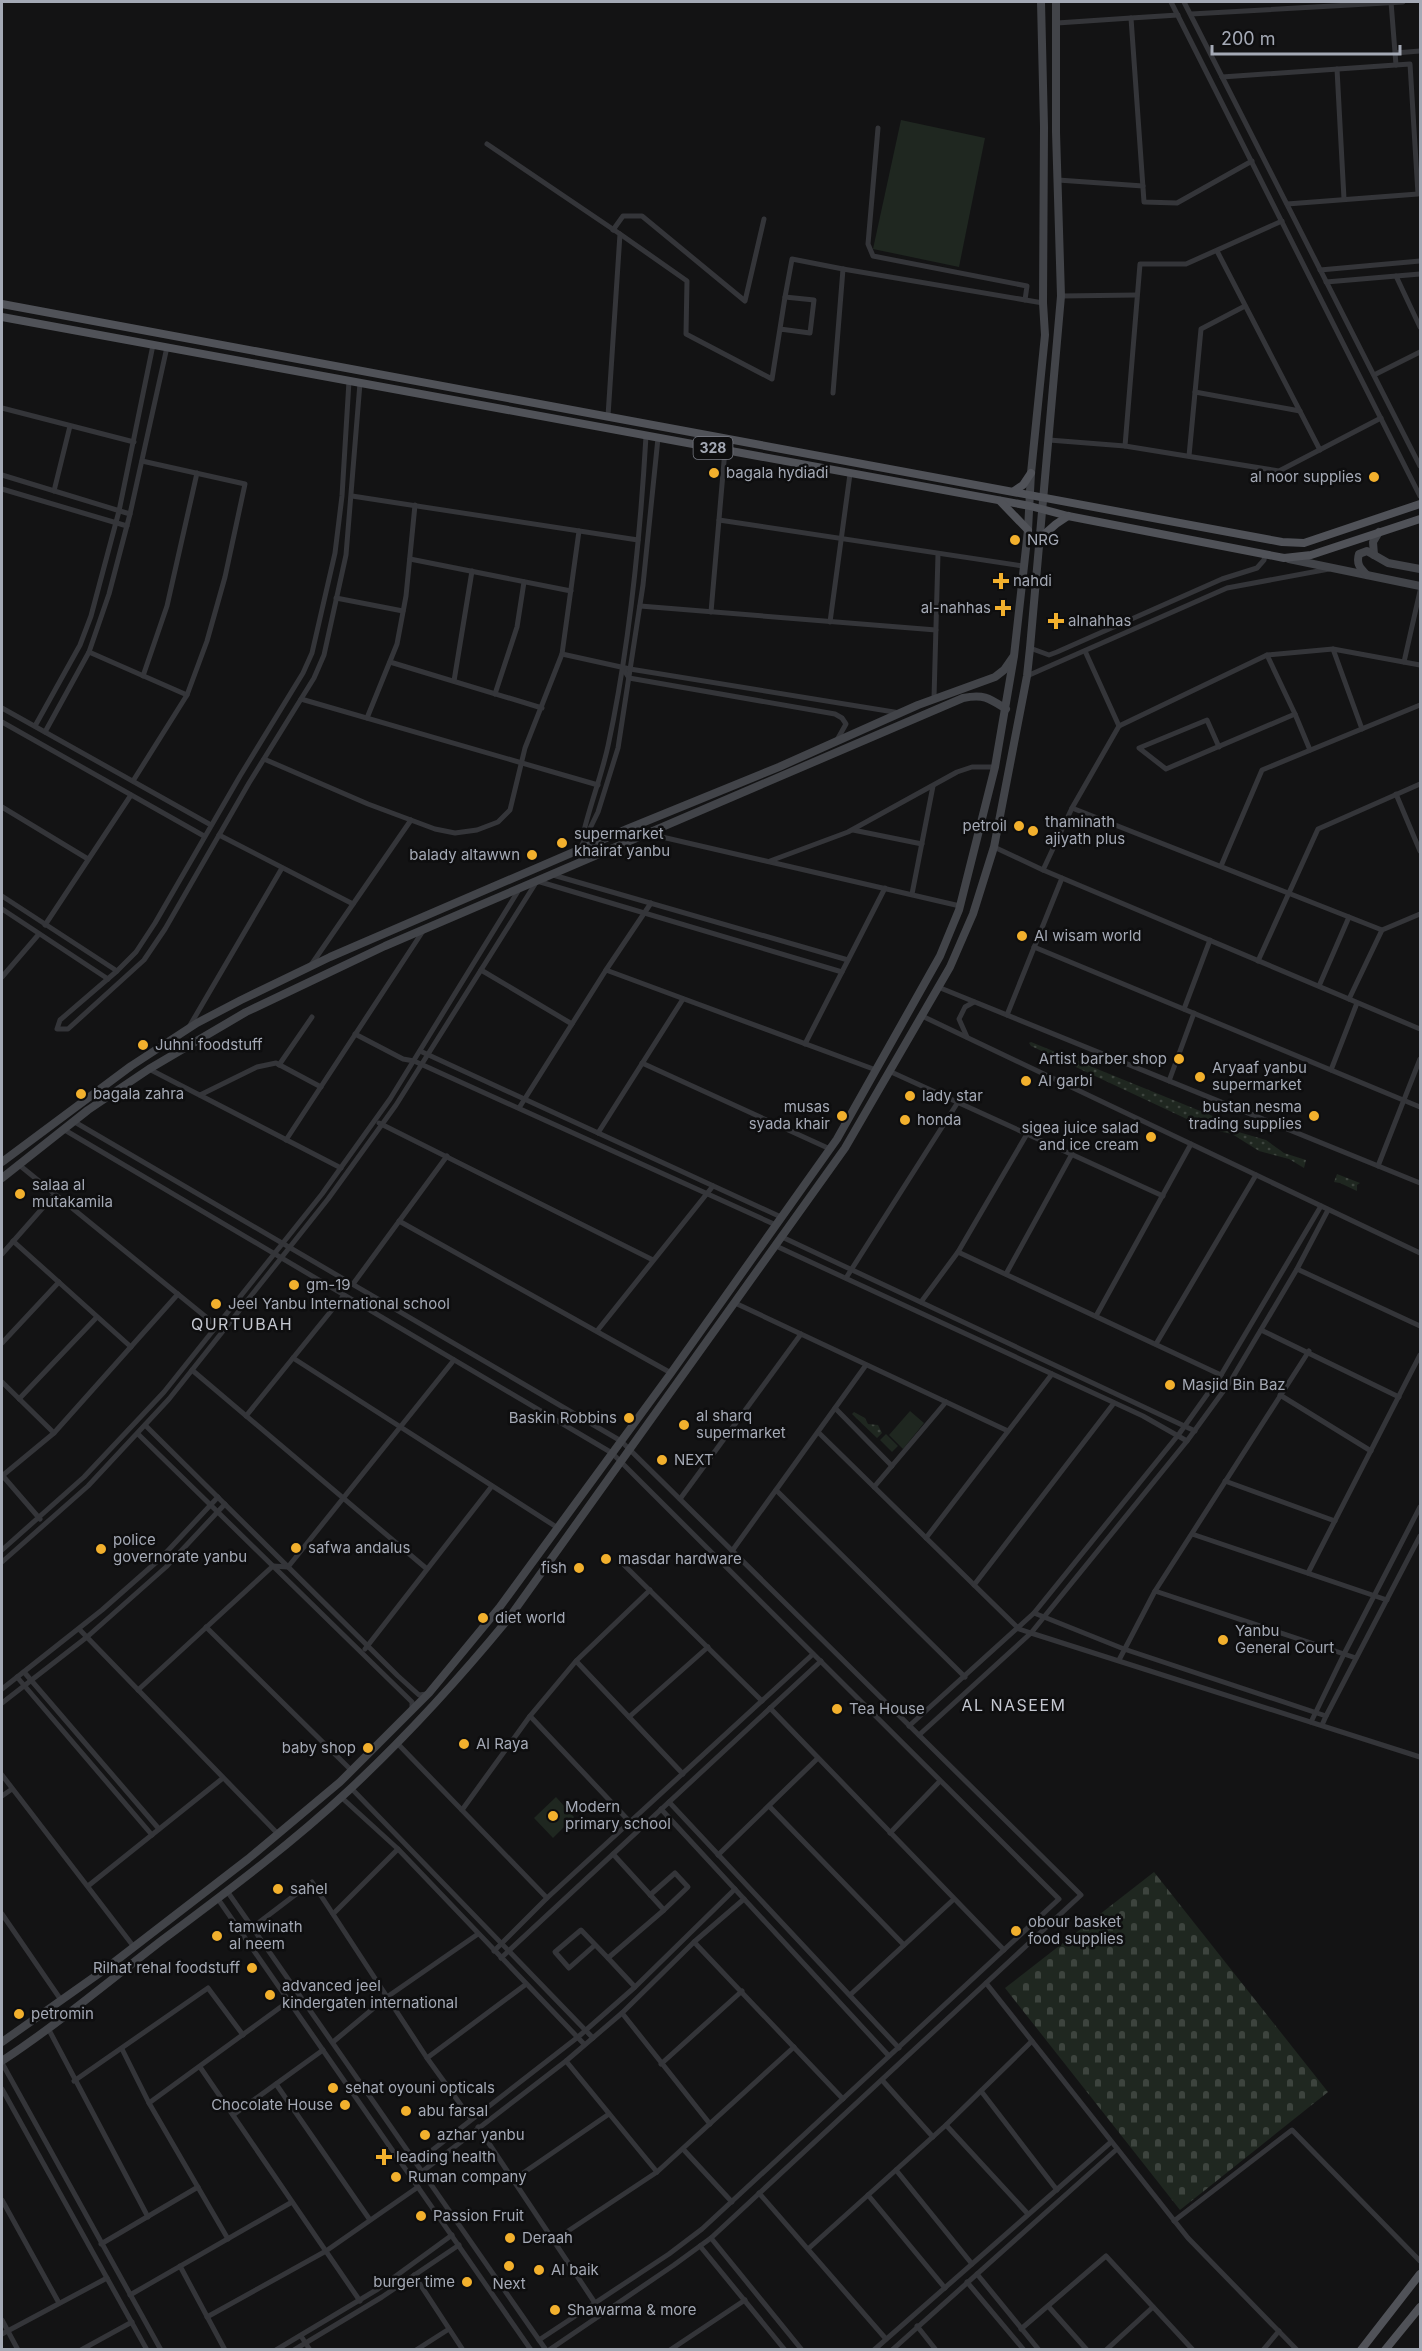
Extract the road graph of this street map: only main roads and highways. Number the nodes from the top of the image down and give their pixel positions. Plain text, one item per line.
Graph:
1 (1041, 2) edge
2 (1056, 2) edge
3 (2, 304) edge
4 (2, 316) edge
5 (1031, 473) junction
6 (1014, 491) junction
7 (1030, 494) junction
8 (1045, 496) junction
9 (999, 501) junction
10 (1420, 504) edge
11 (1030, 506) junction
12 (1043, 510) junction
13 (1068, 516) junction
14 (1420, 519) edge
15 (1028, 530) junction
16 (1379, 532) junction
17 (1039, 539) junction
18 (1374, 555) junction
19 (1284, 558) junction
20 (1420, 569) edge
21 (1367, 575) junction
22 (1420, 586) edge
23 (1014, 656) junction
24 (1006, 709) junction
25 (2, 1162) edge
26 (2, 1178) edge
27 (2, 2042) edge
28 (2, 2062) edge
29 (1420, 2274) edge
30 (1420, 2307) edge
31 (1361, 2349) edge
32 (1384, 2349) edge

1 - 5 main road
2 - 8 main road
3 - 6 main road
4 - 9 main road, 328
5 - 6 main road
5 - 7 main road
6 - 7 main road
7 - 8 main road
7 - 11 main road
8 - 10 main road
8 - 12 main road
9 - 11 main road, 328
9 - 15 main road
11 - 12 main road, 328
11 - 15 main road
12 - 13 main road, 328
12 - 17 main road
13 - 17 main road
13 - 19 main road, 328
14 - 16 main road, 328
15 - 23 main road
16 - 18 main road
16 - 19 main road, 328
17 - 28 main road
18 - 20 main road
18 - 21 main road
19 - 21 main road
21 - 22 main road
23 - 24 main road
23 - 25 main road
24 - 26 main road
24 - 27 main road
29 - 31 main road
30 - 32 main road

